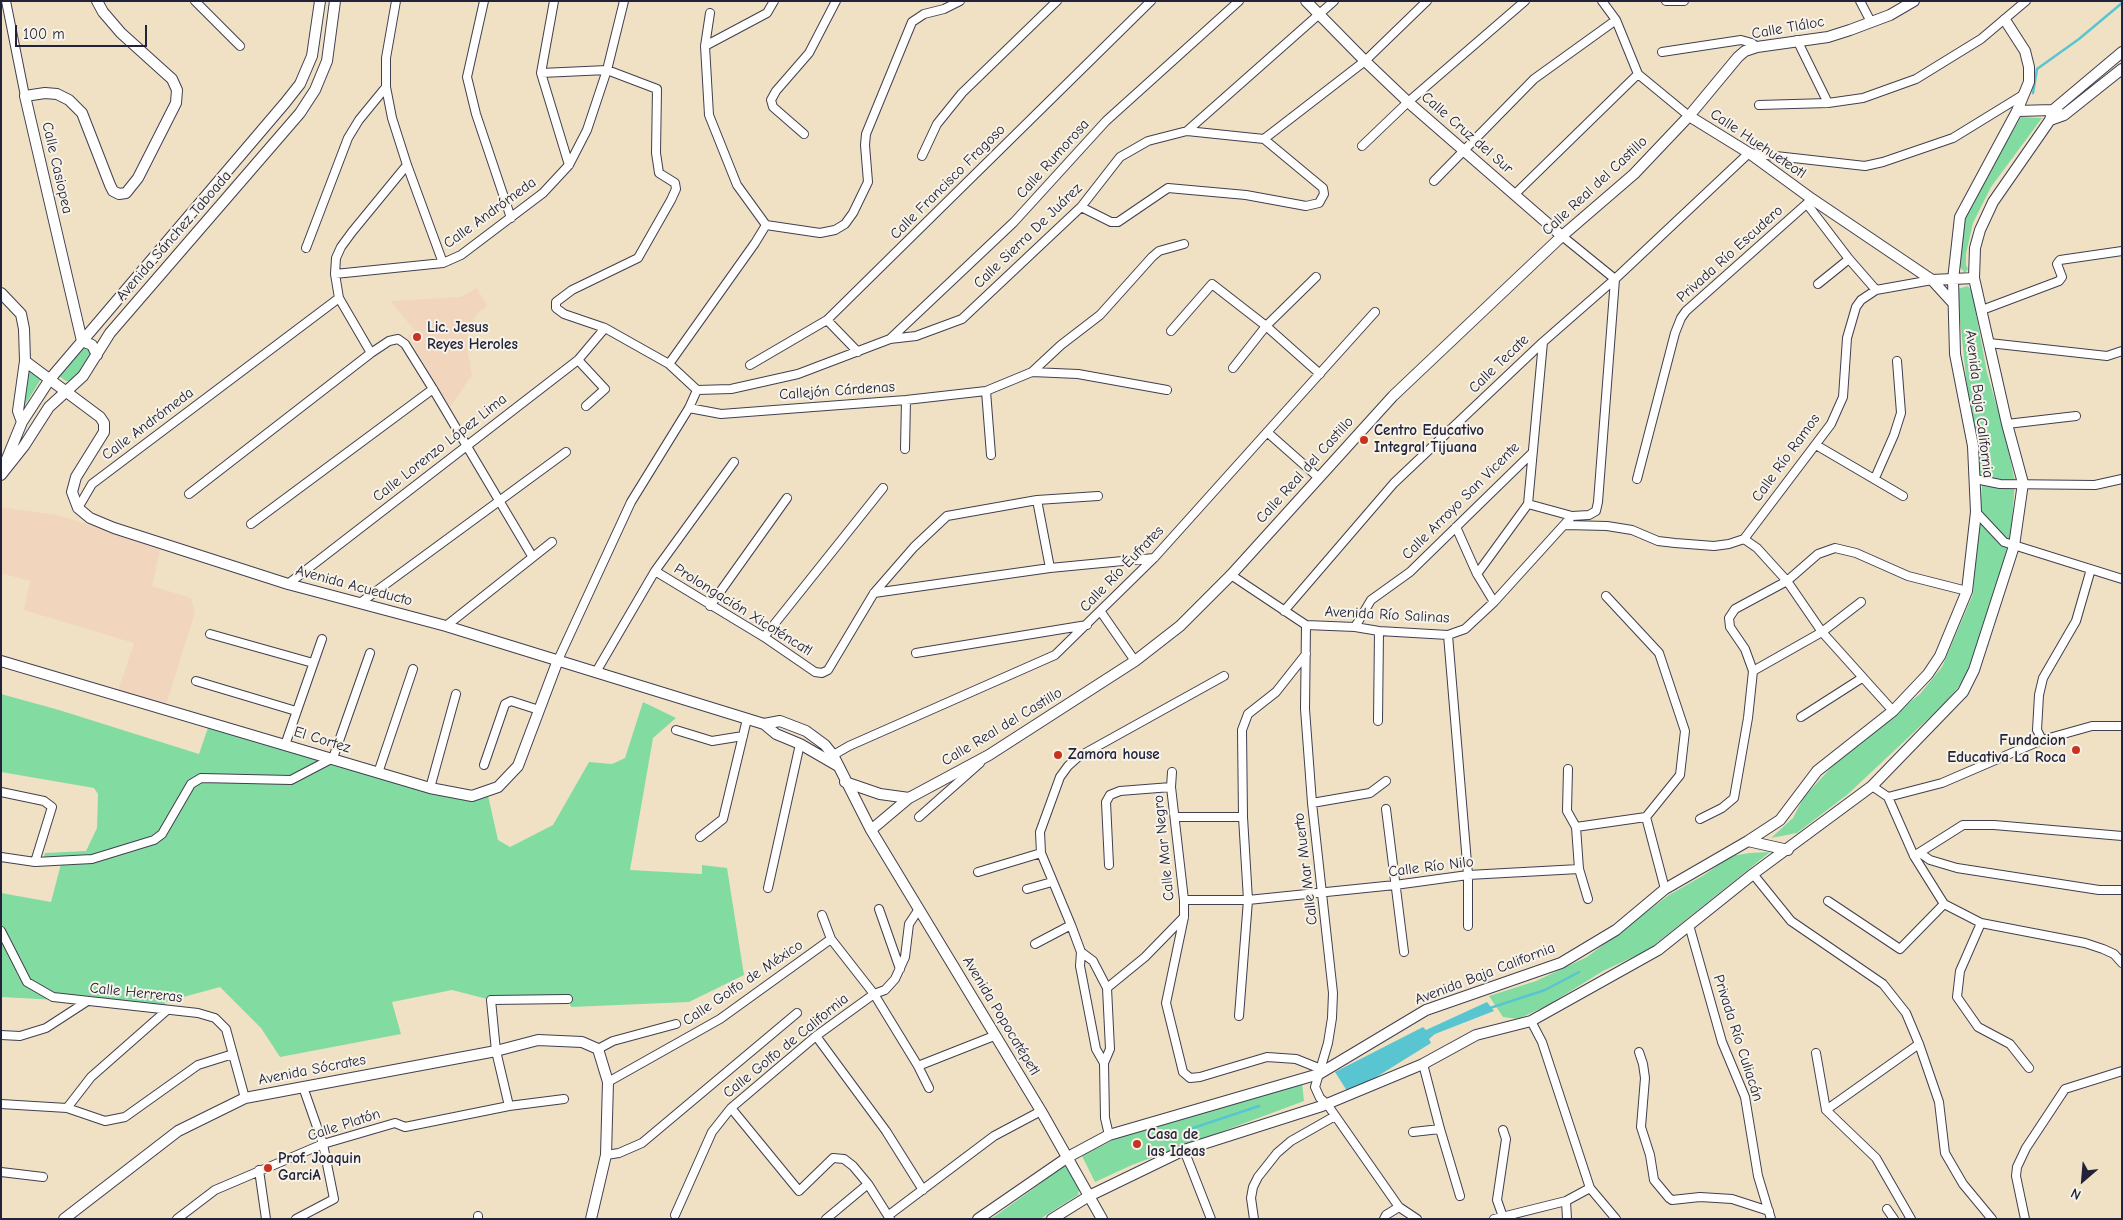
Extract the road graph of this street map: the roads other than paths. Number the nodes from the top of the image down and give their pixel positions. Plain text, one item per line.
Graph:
1 (6, 1) edge
2 (97, 1) edge
3 (195, 1) edge
4 (320, 1) edge
5 (335, 1) edge
6 (396, 1) edge
7 (484, 1) edge
8 (554, 1) edge
9 (624, 1) edge
10 (774, 1) edge
11 (836, 1) edge
12 (1057, 1) edge
13 (1151, 1) edge
14 (1239, 1) edge
15 (1306, 1) edge
16 (1334, 1) edge
17 (1428, 1) edge
18 (1525, 1) edge
19 (1602, 1) edge
20 (1666, 1) edge
21 (1684, 1) edge
22 (1860, 1) edge
23 (1914, 1) edge
24 (2026, 1) edge
25 (957, 2) edge
26 (710, 13) dead end
27 (1319, 15) junction
28 (1616, 20) junction
29 (2005, 20) junction
30 (1871, 22) junction
31 (1797, 40) junction
32 (240, 46) dead end
33 (705, 46) junction
34 (1757, 47) junction
35 (1662, 52) dead end
36 (2122, 52) edge
37 (1365, 61) junction
38 (2122, 69) edge
39 (607, 70) junction
40 (541, 73) junction
41 (1638, 74) junction
42 (386, 87) junction
43 (25, 96) junction
44 (2023, 96) junction
45 (1408, 102) junction
46 (1828, 103) junction
47 (1759, 105) dead end
48 (2017, 111) junction
49 (2051, 115) junction
50 (1689, 116) junction
51 (1187, 131) junction
52 (804, 134) dead end
53 (1264, 139) junction
54 (1362, 146) dead end
55 (1464, 149) junction
56 (1749, 153) junction
57 (922, 156) dead end
58 (406, 165) junction
59 (569, 165) junction
60 (1434, 181) dead end
61 (1514, 195) junction
62 (1809, 202) junction
63 (1081, 207) junction
64 (511, 218) junction
65 (766, 225) junction
66 (1562, 236) junction
67 (1184, 244) dead end
68 (2122, 244) edge
69 (306, 248) dead end
70 (2122, 251) edge
71 (1849, 259) junction
72 (442, 263) junction
73 (335, 274) junction
74 (1316, 277) dead end
75 (1615, 278) junction
76 (1974, 278) junction
77 (1932, 280) junction
78 (1954, 280) junction
79 (1818, 284) dead end
80 (1876, 290) junction
81 (1, 293) edge
82 (338, 298) junction
83 (1953, 303) junction
84 (1982, 310) junction
85 (1375, 312) dead end
86 (827, 320) junction
87 (1266, 326) junction
88 (604, 328) junction
89 (1170, 331) dead end
90 (890, 339) junction
91 (82, 341) junction
92 (1543, 342) junction
93 (1989, 343) junction
94 (2122, 351) edge
95 (858, 352) junction
96 (371, 353) junction
97 (97, 355) junction
98 (578, 360) junction
99 (25, 361) junction
100 (1897, 361) dead end
101 (669, 364) junction
102 (750, 365) dead end
103 (1233, 368) dead end
104 (1032, 372) junction
105 (1320, 374) junction
106 (50, 379) junction
107 (433, 389) junction
108 (696, 390) junction
109 (1167, 390) dead end
110 (67, 391) junction
111 (986, 391) junction
112 (906, 400) junction
113 (586, 406) dead end
114 (689, 408) junction
115 (2076, 416) dead end
116 (22, 422) junction
117 (2007, 424) junction
118 (1267, 432) junction
119 (1816, 445) junction
120 (465, 446) junction
121 (905, 449) dead end
122 (566, 452) dead end
123 (1532, 453) junction
124 (991, 454) dead end
125 (734, 462) dead end
126 (2, 475) edge
127 (1318, 478) junction
128 (1874, 478) junction
129 (1637, 479) dead end
130 (1975, 479) junction
131 (2122, 479) edge
132 (2023, 483) junction
133 (883, 488) dead end
134 (189, 494) dead end
135 (1098, 496) dead end
136 (1903, 496) dead end
137 (787, 498) dead end
138 (1037, 500) junction
139 (499, 502) junction
140 (1528, 504) junction
141 (78, 508) junction
142 (1976, 512) junction
143 (1572, 516) junction
144 (251, 524) dead end
145 (1565, 525) junction
146 (1456, 527) junction
147 (1744, 539) junction
148 (552, 542) dead end
149 (2014, 546) junction
150 (532, 556) junction
151 (1154, 558) junction
152 (1050, 568) junction
153 (2091, 569) junction
154 (655, 571) junction
155 (1477, 574) junction
156 (1231, 575) junction
157 (2122, 579) edge
158 (1787, 582) junction
159 (288, 584) junction
160 (1967, 591) junction
161 (874, 593) junction
162 (1606, 596) dead end
163 (1494, 602) junction
164 (1860, 602) dead end
165 (360, 603) junction
166 (710, 606) junction
167 (1284, 611) junction
168 (1101, 612) junction
169 (1087, 625) junction
170 (1306, 625) junction
171 (446, 626) junction
172 (1355, 627) junction
173 (1379, 631) junction
174 (1822, 632) junction
175 (210, 634) dead end
176 (1448, 635) junction
177 (764, 637) junction
178 (322, 639) dead end
179 (370, 653) dead end
180 (916, 653) dead end
181 (1307, 654) junction
182 (558, 660) junction
183 (1, 661) edge
184 (1135, 661) junction
185 (313, 663) junction
186 (413, 669) dead end
187 (1753, 671) junction
188 (596, 672) junction
189 (1224, 676) dead end
190 (1862, 678) junction
191 (196, 681) dead end
192 (456, 694) dead end
193 (539, 710) junction
194 (296, 711) junction
195 (1893, 711) junction
196 (1801, 717) dead end
197 (747, 719) junction
198 (1378, 722) dead end
199 (764, 724) junction
200 (2122, 726) edge
201 (676, 730) dead end
202 (742, 736) junction
203 (2042, 740) junction
204 (285, 744) junction
205 (800, 744) junction
206 (989, 755) junction
207 (830, 757) junction
208 (332, 758) junction
209 (484, 765) dead end
210 (1568, 769) dead end
211 (378, 772) junction
212 (1172, 772) dead end
213 (1386, 781) dead end
214 (845, 782) junction
215 (1872, 786) junction
216 (430, 788) junction
217 (1171, 788) junction
218 (1, 792) edge
219 (1888, 797) junction
220 (909, 798) junction
221 (1312, 803) junction
222 (1386, 809) dead end
223 (919, 817) dead end
224 (1175, 817) junction
225 (1243, 817) junction
226 (1646, 817) junction
227 (1700, 819) dead end
228 (1576, 827) junction
229 (871, 830) junction
230 (2122, 836) edge
231 (700, 837) dead end
232 (1748, 841) junction
233 (1788, 850) junction
234 (1041, 853) junction
235 (1917, 855) junction
236 (1, 856) edge
237 (35, 862) junction
238 (1109, 865) dead end
239 (1579, 869) junction
240 (978, 872) dead end
241 (1753, 874) junction
242 (1468, 875) junction
243 (1052, 882) junction
244 (1395, 885) junction
245 (768, 888) dead end
246 (1027, 889) dead end
247 (1665, 889) junction
248 (2122, 890) edge
249 (1323, 893) junction
250 (1588, 899) dead end
251 (1184, 900) junction
252 (1248, 900) junction
253 (1828, 901) dead end
254 (1944, 904) junction
255 (879, 909) dead end
256 (919, 909) junction
257 (822, 915) dead end
258 (1184, 917) junction
259 (1981, 924) junction
260 (1071, 925) junction
261 (1690, 925) junction
262 (1468, 926) dead end
263 (1, 932) edge
264 (831, 939) junction
265 (1035, 944) dead end
266 (1080, 952) junction
267 (1404, 952) dead end
268 (2122, 963) edge
269 (900, 969) junction
270 (1107, 988) junction
271 (874, 994) junction
272 (568, 999) dead end
273 (86, 1002) junction
274 (166, 1011) junction
275 (797, 1013) dead end
276 (1239, 1016) dead end
277 (1531, 1021) junction
278 (676, 1024) dead end
279 (1, 1035) edge
280 (816, 1036) junction
281 (994, 1036) junction
282 (1919, 1044) junction
283 (598, 1049) junction
284 (496, 1051) junction
285 (1638, 1052) dead end
286 (1816, 1053) dead end
287 (233, 1054) junction
288 (1104, 1063) junction
289 (1423, 1064) junction
290 (918, 1066) junction
291 (2028, 1068) dead end
292 (1320, 1071) junction
293 (2122, 1071) edge
294 (608, 1082) junction
295 (303, 1087) junction
296 (928, 1088) dead end
297 (245, 1098) junction
298 (564, 1099) dead end
299 (1, 1104) edge
300 (1327, 1104) junction
301 (509, 1106) junction
302 (67, 1108) junction
303 (731, 1108) junction
304 (1041, 1110) junction
305 (1826, 1110) junction
306 (1335, 1116) junction
307 (1440, 1129) junction
308 (1503, 1130) dead end
309 (1413, 1132) dead end
310 (1109, 1135) junction
311 (323, 1144) junction
312 (1184, 1150) junction
313 (606, 1156) junction
314 (1068, 1157) junction
315 (259, 1170) junction
316 (1, 1172) edge
317 (43, 1177) dead end
318 (868, 1184) junction
319 (1590, 1188) junction
320 (923, 1190) junction
321 (1089, 1196) junction
322 (1460, 1196) dead end
323 (1566, 1201) junction
324 (1399, 1207) junction
325 (1887, 1209) dead end
326 (675, 1215) dead end
327 (1770, 1215) edge
328 (889, 1217) edge
329 (1503, 1217) junction
330 (64, 1219) edge
331 (177, 1219) edge
332 (266, 1219) edge
333 (296, 1219) edge
334 (591, 1219) edge
335 (826, 1219) edge
336 (978, 1219) edge
337 (1052, 1219) edge
338 (1102, 1219) edge
339 (1211, 1219) edge
340 (1254, 1219) edge
341 (1384, 1219) edge
342 (1417, 1219) edge
343 (1494, 1219) edge
344 (1567, 1219) edge
345 (1616, 1219) edge
346 (1894, 1219) edge
347 (1911, 1219) edge
348 (1992, 1219) edge
349 (2024, 1219) edge

1 - 43 street, Calle Casiopea
2 - 43 street
3 - 32 street
4 - 91 street, Avenida Sánchez Taboada
5 - 97 street, Avenida Sánchez Taboada
6 - 42 street
7 - 64 street
8 - 40 street
9 - 39 street, Calle Andrómeda
10 - 33 street
11 - 52 street
12 - 57 street
13 - 86 street, Calle Francisco Fragoso
14 - 90 street, Calle Rumorosa
15 - 27 street, Calle Cruz del Sur
16 - 27 street, Calle Sierra De Juárez
17 - 37 street
18 - 45 street
19 - 28 street, Calle Huehueteotl
20 - 21 street
22 - 30 street
23 - 30 street, Calle Tláloc
24 - 29 street
25 - 65 street
26 - 33 street
27 - 37 street, Calle Cruz del Sur
27 - 51 street, Calle Sierra De Juárez
28 - 41 street, Calle Huehueteotl
28 - 55 street
29 - 44 street, Avenida Baja California
29 - 46 street
30 - 31 street, Calle Tláloc
31 - 34 street, Calle Tláloc
31 - 46 street
33 - 65 street
34 - 35 street
34 - 50 street, Calle Tláloc
36 - 49 street, Avenida Baja California
37 - 45 street, Calle Cruz del Sur
37 - 53 street
38 - 49 street
39 - 40 street
39 - 59 street, Calle Andrómeda
39 - 88 street
40 - 59 street
41 - 50 street, Calle Huehueteotl
41 - 61 street
42 - 58 street
42 - 69 street
43 - 91 street, Calle Casiopea
44 - 48 street, Avenida Baja California
44 - 56 street
45 - 54 street
45 - 55 street, Calle Cruz del Sur
46 - 47 street
48 - 49 street
48 - 78 street, Avenida Baja California
49 - 76 street, Avenida Baja California
50 - 56 street, Calle Huehueteotl
50 - 66 street, Calle Real del Castillo
51 - 53 street
51 - 63 street, Calle Sierra De Juárez
53 - 63 street
55 - 60 street
55 - 61 street, Calle Cruz del Sur
56 - 62 street, Calle Huehueteotl
56 - 75 street, Calle Tecate
58 - 72 street
58 - 73 street
59 - 64 street, Calle Andrómeda
61 - 66 street, Calle Cruz del Sur
62 - 71 street
62 - 77 street, Calle Huehueteotl
62 - 129 street, Privada Río Escudero
63 - 90 street, Calle Sierra De Juárez
64 - 72 street, Calle Andrómeda
65 - 101 street
66 - 75 street, Calle Cruz del Sur
66 - 127 street, Calle Real del Castillo
67 - 104 street
68 - 70 street
70 - 84 street
71 - 79 street
71 - 80 street
72 - 73 street, Calle Andrómeda
73 - 82 street
74 - 87 street
75 - 92 street, Calle Tecate
75 - 143 street
76 - 78 street, Calle Río Ramos
76 - 84 street, Avenida Baja California
77 - 78 street, Calle Río Ramos
77 - 80 street, Calle Río Ramos
77 - 83 street, Calle Huehueteotl
78 - 83 street, Avenida Baja California
80 - 119 street, Calle Río Ramos
81 - 99 street
82 - 96 street
82 - 141 street, Calle Andrómeda
83 - 130 street, Avenida Baja California
84 - 93 street, Avenida Baja California
85 - 105 street, Calle Río Éufrates
86 - 95 street
86 - 102 street, Calle Francisco Fragoso
87 - 89 street
87 - 103 street
87 - 105 street
88 - 98 street, Calle Lorenzo López Lima
88 - 101 street
90 - 95 street
91 - 97 street
91 - 106 street, Avenida Sánchez Taboada
92 - 123 street, Calle Arroyo San Vicente
92 - 167 street, Calle Tecate
93 - 94 street
93 - 117 street, Avenida Baja California
95 - 108 street
96 - 107 street
96 - 134 street
97 - 110 street, Avenida Sánchez Taboada
98 - 113 street
98 - 120 street, Calle Lorenzo López Lima
99 - 106 street
99 - 116 street
100 - 128 street
101 - 108 street
104 - 109 street, Callejón Cárdenas
104 - 111 street, Callejón Cárdenas
105 - 118 street, Calle Río Éufrates
106 - 110 street
106 - 116 street, Avenida Sánchez Taboada
107 - 120 street
107 - 144 street
108 - 114 street
110 - 126 street, Avenida Sánchez Taboada
110 - 141 street
111 - 112 street, Callejón Cárdenas
111 - 124 street
112 - 114 street, Callejón Cárdenas
112 - 121 street
114 - 182 street
115 - 117 street
116 - 126 street, Avenida Sánchez Taboada
117 - 132 street, Avenida Baja California
118 - 127 street
118 - 151 street, Calle Río Éufrates
119 - 128 street
119 - 147 street, Calle Río Ramos
120 - 139 street
120 - 159 street, Calle Lorenzo López Lima
122 - 139 street
123 - 140 street
123 - 146 street, Calle Arroyo San Vicente
125 - 154 street
127 - 156 street, Calle Real del Castillo
128 - 136 street
130 - 132 street
130 - 142 street, Avenida Baja California
131 - 132 street
132 - 149 street, Avenida Baja California
133 - 177 street
135 - 138 street, Prolongación Xicoténcatl
137 - 166 street
138 - 152 street
138 - 161 street, Prolongación Xicoténcatl
139 - 150 street
139 - 165 street
140 - 143 street
140 - 155 street
141 - 159 street, Avenida Acueducto
142 - 149 street
142 - 160 street, Avenida Baja California
143 - 145 street, Avenida Río Salinas
145 - 147 street
145 - 163 street, Avenida Río Salinas
146 - 155 street
146 - 172 street, Calle Arroyo San Vicente
147 - 158 street
148 - 150 street
149 - 153 street
149 - 215 street, Avenida Baja California
150 - 171 street
151 - 152 street
151 - 168 street, Calle Río Éufrates
152 - 161 street
153 - 157 street
153 - 203 street
154 - 166 street, Prolongación Xicoténcatl
154 - 188 street
155 - 163 street
156 - 167 street, Avenida Río Salinas
156 - 184 street, Calle Real del Castillo
158 - 160 street
158 - 174 street
158 - 187 street
159 - 165 street, Avenida Acueducto
160 - 195 street, Avenida Baja California
161 - 177 street, Prolongación Xicoténcatl
162 - 226 street
163 - 176 street, Avenida Río Salinas
164 - 174 street
165 - 171 street, Avenida Acueducto
166 - 177 street, Prolongación Xicoténcatl
167 - 170 street, Avenida Río Salinas
168 - 169 street, Calle Río Éufrates
168 - 184 street
169 - 180 street
169 - 207 street, Calle Río Éufrates
170 - 172 street, Avenida Río Salinas
170 - 181 street, Calle Mar Muerto
171 - 182 street, Avenida Acueducto
172 - 173 street, Avenida Río Salinas
173 - 176 street, Avenida Río Salinas
173 - 198 street
174 - 187 street
174 - 190 street
175 - 185 street
176 - 242 street
178 - 185 street
179 - 208 street
181 - 221 street, Calle Mar Muerto
181 - 225 street
182 - 188 street, Avenida Acueducto
182 - 193 street, El Cortez
183 - 204 street, El Cortez
184 - 206 street, Calle Real del Castillo
185 - 194 street
186 - 211 street
187 - 227 street
188 - 197 street, Avenida Acueducto
189 - 234 street
190 - 195 street
190 - 196 street
191 - 194 street
192 - 216 street
193 - 209 street
193 - 216 street, El Cortez
194 - 204 street
195 - 232 street, Avenida Baja California
197 - 199 street, Avenida Acueducto
197 - 202 street
199 - 205 street, Avenida Acueducto
199 - 207 street, Avenida Acueducto
200 - 203 street
201 - 202 street
202 - 231 street
203 - 219 street
204 - 208 street, El Cortez
205 - 207 street, Avenida Acueducto
205 - 245 street
206 - 220 street, Calle Real del Castillo
206 - 223 street
207 - 214 street, Avenida Acueducto
208 - 211 street, El Cortez
208 - 237 street
210 - 228 street
211 - 216 street, El Cortez
212 - 217 street, Calle Mar Negro
213 - 221 street
214 - 220 street
214 - 229 street, Avenida Acueducto
215 - 219 street
215 - 233 street, Avenida Baja California
217 - 224 street, Calle Mar Negro
217 - 238 street
218 - 237 street
219 - 235 street
220 - 229 street, Calle Real del Castillo
221 - 249 street, Calle Mar Muerto
222 - 244 street
224 - 225 street
224 - 251 street, Calle Mar Negro
225 - 252 street
226 - 228 street
226 - 247 street
228 - 239 street
229 - 256 street, Avenida Popocatépetl
230 - 235 street
232 - 233 street
232 - 247 street, Avenida Baja California
233 - 241 street, Avenida Baja California
234 - 240 street
234 - 243 street
235 - 248 street
235 - 254 street
236 - 237 street
239 - 242 street, Calle Río Nilo
239 - 250 street
241 - 261 street, Avenida Baja California
241 - 282 street
242 - 244 street, Calle Río Nilo
242 - 262 street
243 - 246 street
243 - 260 street
244 - 249 street, Calle Río Nilo
244 - 267 street
247 - 292 street, Avenida Baja California
249 - 252 street, Calle Río Nilo
249 - 292 street, Calle Mar Muerto
251 - 252 street, Calle Río Nilo
251 - 258 street, Calle Mar Negro
252 - 276 street
253 - 254 street
254 - 259 street
255 - 269 street
256 - 269 street, Calle Golfo de California
256 - 281 street, Avenida Popocatépetl
257 - 264 street
258 - 270 street
258 - 292 street, Calle Mar Negro
259 - 268 street
259 - 291 street
260 - 265 street
260 - 266 street
261 - 277 street, Avenida Baja California
261 - 327 street, Privada Río Culiacán
263 - 273 street, Calle Herreras
264 - 271 street
264 - 294 street, Calle Golfo de México
266 - 270 street
266 - 288 street
269 - 271 street, Calle Golfo de California
270 - 288 street
271 - 280 street, Calle Golfo de California
271 - 290 street
272 - 284 street
273 - 274 street, Calle Herreras
273 - 279 street
274 - 287 street, Calle Herreras
274 - 302 street
275 - 313 street
277 - 289 street, Avenida Baja California
277 - 319 street
278 - 283 street
280 - 303 street, Calle Golfo de California
280 - 320 street
281 - 290 street
281 - 304 street, Avenida Popocatépetl
282 - 305 street
282 - 348 street
283 - 284 street, Avenida Sócrates
283 - 294 street
284 - 295 street, Avenida Sócrates
284 - 301 street
285 - 327 street
286 - 305 street
287 - 297 street, Calle Herreras
287 - 302 street
288 - 310 street
289 - 300 street, Avenida Baja California
289 - 307 street
290 - 296 street
292 - 300 street, Calle Mar Muerto
292 - 310 street, Avenida Baja California
293 - 349 street
294 - 313 street
295 - 297 street, Avenida Sócrates
295 - 311 street
297 - 330 street, Avenida Sócrates
298 - 301 street, Calle Platón
299 - 302 street
300 - 306 street, Calle Mar Muerto
300 - 312 street, Avenida Baja California
301 - 311 street, Calle Platón
303 - 318 street
303 - 326 street, Calle Golfo de California
304 - 314 street, Avenida Popocatépetl
304 - 320 street
305 - 347 street
306 - 324 street, Calle Mar Muerto
306 - 340 street
307 - 309 street
307 - 322 street
308 - 329 street
310 - 314 street, Avenida Baja California
311 - 315 street, Calle Platón
311 - 333 street
312 - 321 street, Avenida Baja California
312 - 339 street
313 - 334 street
314 - 321 street, Avenida Popocatépetl
314 - 336 street, Avenida Baja California
315 - 331 street, Calle Platón
315 - 332 street
316 - 317 street
318 - 328 street
318 - 335 street
319 - 323 street
319 - 345 street
320 - 328 street
321 - 337 street, Avenida Baja California
321 - 338 street, Avenida Popocatépetl
323 - 329 street
323 - 344 street
324 - 341 street
324 - 342 street
325 - 346 street
329 - 343 street

